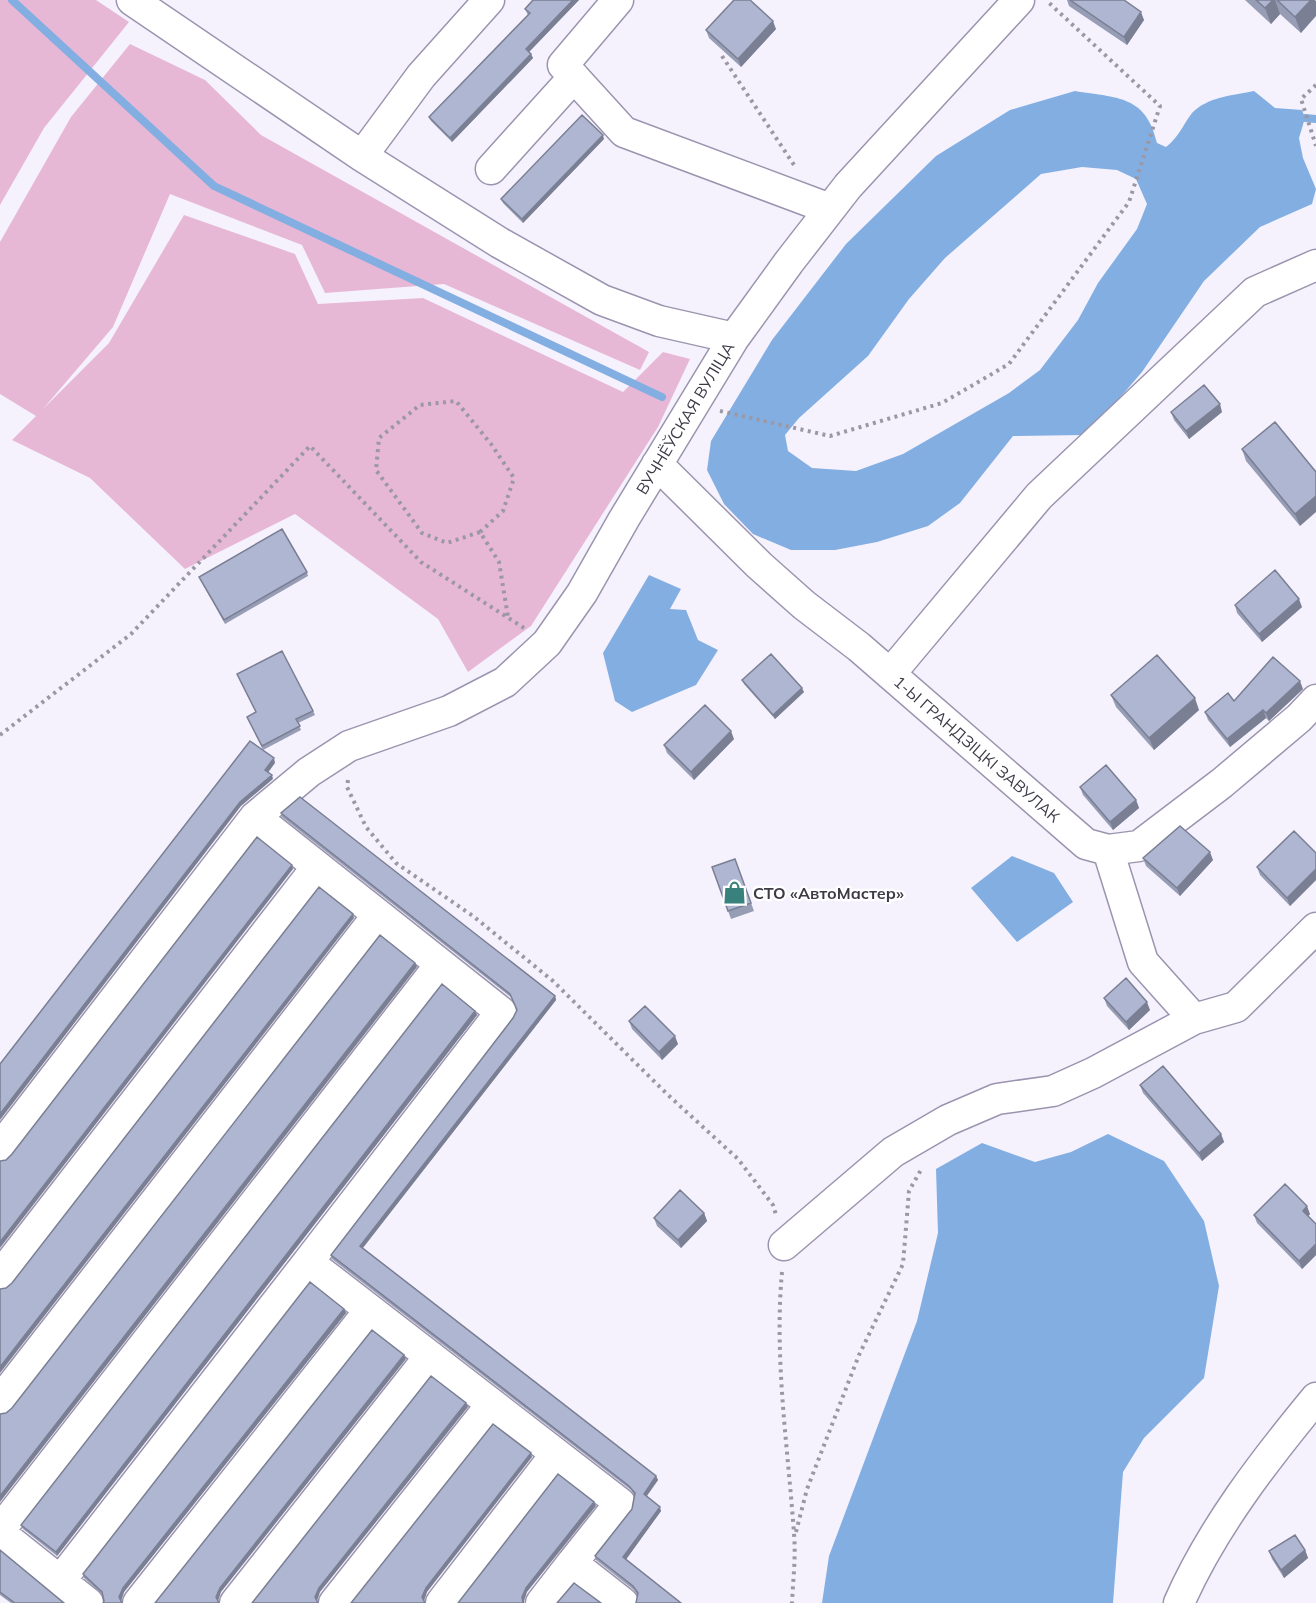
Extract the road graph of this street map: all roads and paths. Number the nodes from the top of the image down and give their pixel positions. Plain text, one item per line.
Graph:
1 (132, 0) edge
2 (489, 0) edge
3 (618, 0) edge
4 (1019, 0) edge
5 (1047, 0) edge
6 (722, 56) edge
7 (573, 77) junction
8 (1316, 85) edge
9 (1316, 146) edge
10 (362, 156) junction
11 (491, 169) dead end
12 (794, 196) junction
13 (830, 209) junction
14 (1316, 265) edge
15 (734, 338) junction
16 (693, 404) junction
17 (657, 464) junction
18 (480, 532) junction
19 (508, 618) junction
20 (547, 643) junction
21 (890, 674) junction
22 (1316, 700) edge
23 (0, 735) edge
24 (349, 746) junction
25 (255, 817) junction
26 (1108, 850) junction
27 (317, 867) junction
28 (378, 915) junction
29 (1316, 928) edge
30 (440, 965) junction
31 (1194, 1019) junction
32 (0, 1148) edge
33 (926, 1161) dead end
34 (784, 1245) junction
35 (308, 1262) junction
36 (0, 1276) edge
37 (370, 1310) junction
38 (430, 1356) junction
39 (1316, 1398) edge
40 (0, 1401) edge
41 (492, 1404) junction
42 (556, 1454) junction
43 (0, 1531) edge
44 (795, 1536) junction
45 (572, 1563) junction
46 (60, 1581) junction
47 (88, 1603) edge
48 (138, 1603) edge
49 (235, 1603) edge
50 (334, 1603) edge
51 (441, 1603) edge
52 (541, 1603) edge
53 (623, 1603) edge
54 (792, 1603) edge
55 (1179, 1603) edge

1 - 10 street
2 - 10 street
3 - 7 street
4 - 13 street, ВУЧНЁЎСКАЯ ВУЛІЦА
5 - 16 path
6 - 12 path
7 - 11 street
7 - 12 street
8 - 9 path
10 - 15 street
12 - 13 street
13 - 15 street, ВУЧНЁЎСКАЯ ВУЛІЦА
14 - 21 street
15 - 16 street, ВУЧНЁЎСКАЯ ВУЛІЦА
16 - 17 street, ВУЧНЁЎСКАЯ ВУЛІЦА
17 - 20 street, ВУЧНЁЎСКАЯ ВУЛІЦА
17 - 21 street, 1-Ы ГРАНДЗІЦКІ ЗАВУЛАК
18 - 18 path
18 - 19 path
19 - 20 path
19 - 23 path
20 - 24 street, ВУЧНЁЎСКАЯ ВУЛІЦА
21 - 26 street, 1-Ы ГРАНДЗІЦКІ ЗАВУЛАК
22 - 26 street, 1-Ы ГРАНДЗІЦКІ ЗАВУЛАК
24 - 25 street, ВУЧНЁЎСКАЯ ВУЛІЦА
24 - 34 path
25 - 27 street
25 - 32 street, ВУЧНЁЎСКАЯ ВУЛІЦА
26 - 31 street
27 - 28 street
27 - 36 street
28 - 30 street
28 - 40 street
29 - 31 street
30 - 35 street
30 - 43 street
31 - 34 street
33 - 44 path
34 - 44 path
35 - 37 street
35 - 46 street
37 - 38 street
37 - 48 street
38 - 41 street
38 - 49 street
39 - 55 street
41 - 42 street
41 - 50 street
42 - 45 street
42 - 51 street
43 - 46 street
44 - 54 path
45 - 52 street
45 - 53 street
46 - 47 street

